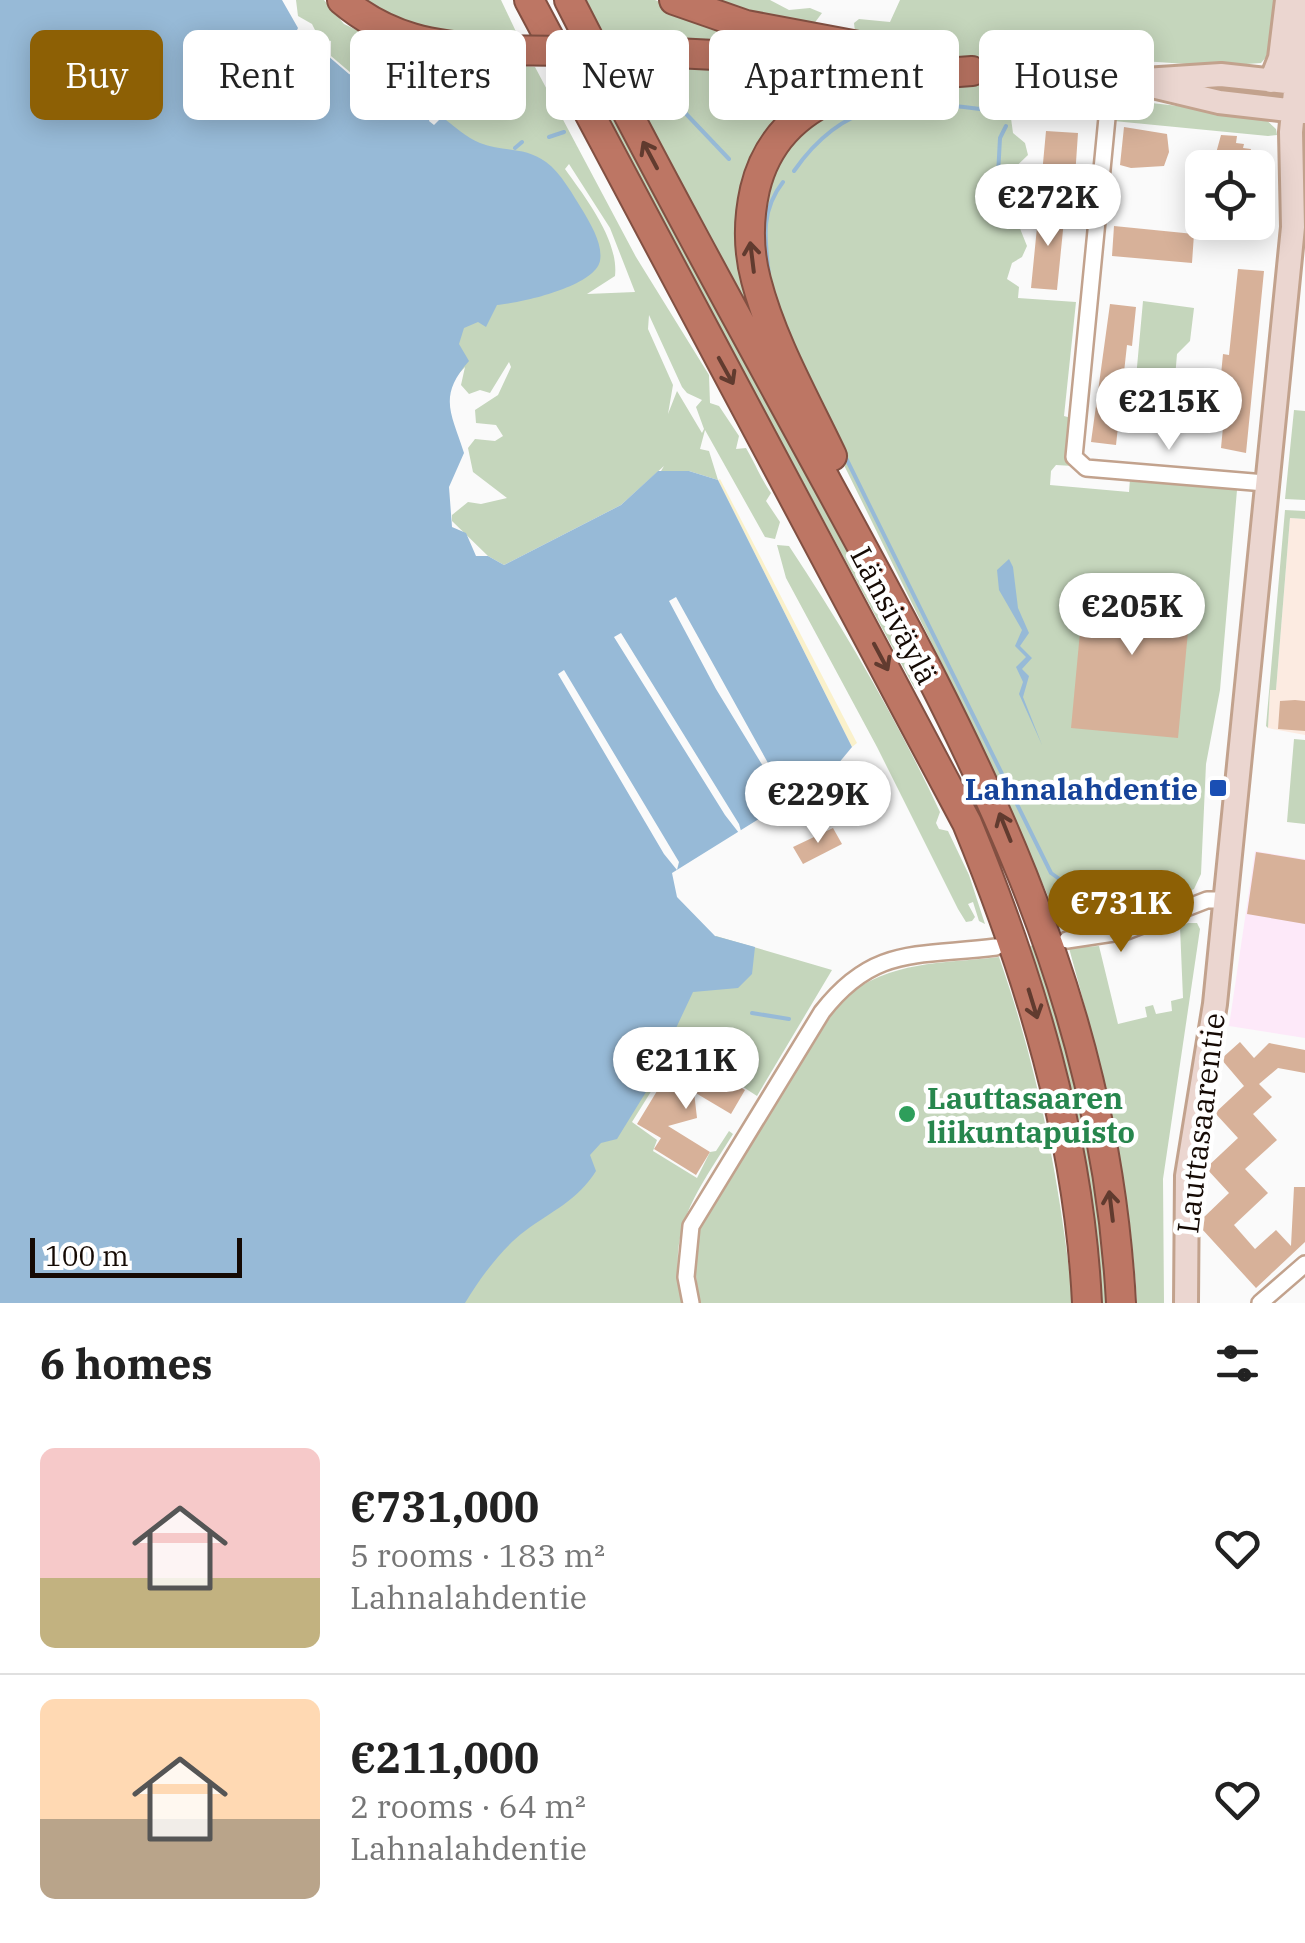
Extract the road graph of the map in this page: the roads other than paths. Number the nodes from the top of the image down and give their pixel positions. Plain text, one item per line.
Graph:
1 (342, 0) edge
2 (527, 0) edge
3 (569, 0) edge
4 (674, 0) edge
5 (1288, 0) edge
6 (1304, 0) edge
7 (972, 71) junction
8 (979, 71) edge
9 (1154, 79) edge
10 (1290, 83) edge
11 (1154, 87) edge
12 (1299, 111) edge
13 (1107, 120) edge
14 (1305, 153) edge
15 (1292, 227) junction
16 (1265, 482) junction
17 (889, 596) junction
18 (1225, 900) junction
19 (1067, 940) dead end
20 (996, 948) dead end
21 (1305, 1264) edge
22 (691, 1303) edge
23 (1088, 1303) edge
24 (1121, 1303) edge
25 (1186, 1303) edge
26 (1260, 1303) edge

1 - 7 highway, bridge
2 -> 23 highway, Länsiväylä
17 -> 3 highway, Länsiväylä
4 - 7 highway
5 - 10 main road, Lauttasaarentie
6 - 10 main road, Lauttasaarentie
7 - 8 main road
17 -> 7 highway
9 - 10 main road
10 - 12 main road, Lauttasaarentie
11 - 12 main road
12 - 15 main road, Lauttasaarentie
13 - 16 street
14 - 15 main road, Lauttasaarentie
15 - 16 main road, Lauttasaarentie
16 - 18 main road, Lauttasaarentie
24 -> 17 highway, Länsiväylä
18 - 19 street
18 - 25 main road, Lauttasaarentie
20 - 22 street
21 - 26 street

